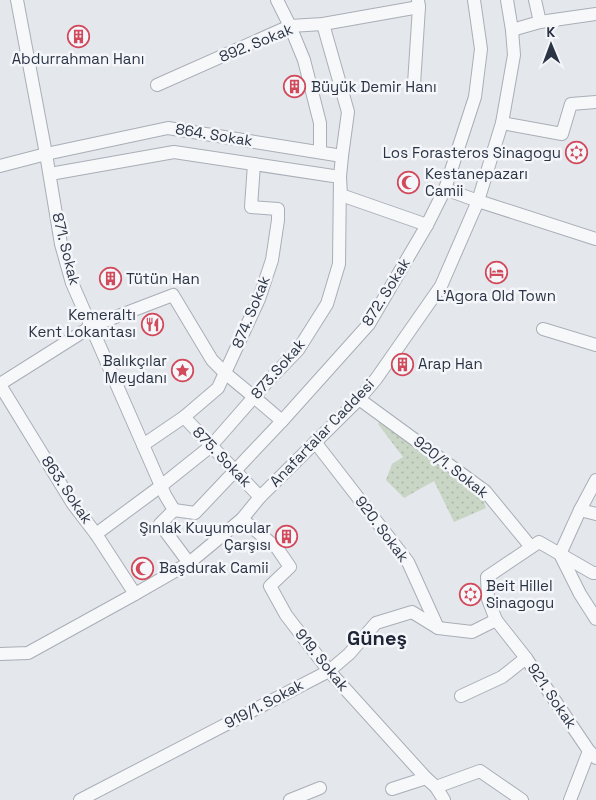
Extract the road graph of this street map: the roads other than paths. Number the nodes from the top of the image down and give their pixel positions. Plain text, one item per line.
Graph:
1 (17, 0) edge
2 (277, 0) edge
3 (474, 0) edge
4 (507, 0) edge
5 (535, 0) edge
6 (419, 4) edge
7 (596, 14) edge
8 (540, 22) junction
9 (323, 24) junction
10 (290, 26) junction
11 (512, 30) junction
12 (414, 84) dead end
13 (157, 85) dead end
14 (596, 102) edge
15 (502, 123) junction
16 (320, 152) junction
17 (46, 154) junction
18 (342, 156) junction
19 (254, 164) junction
20 (0, 166) edge
21 (50, 174) junction
22 (340, 177) junction
23 (446, 189) junction
24 (478, 201) junction
25 (427, 225) junction
26 (596, 239) edge
27 (92, 326) junction
28 (543, 329) dead end
29 (596, 346) edge
30 (225, 373) junction
31 (0, 384) edge
32 (254, 396) junction
33 (359, 399) junction
34 (184, 417) junction
35 (282, 422) junction
36 (315, 442) junction
37 (143, 445) junction
38 (212, 446) junction
39 (236, 471) junction
40 (596, 480) edge
41 (161, 486) junction
42 (260, 496) junction
43 (174, 510) junction
44 (580, 510) junction
45 (596, 514) edge
46 (242, 519) junction
47 (96, 534) junction
48 (531, 547) junction
49 (560, 554) junction
50 (189, 563) junction
51 (596, 573) edge
52 (135, 594) junction
53 (596, 619) edge
54 (496, 620) junction
55 (438, 628) junction
56 (0, 654) edge
57 (526, 658) junction
58 (329, 670) junction
59 (461, 696) dead end
60 (592, 754) edge
61 (426, 778) junction
62 (436, 787) junction
63 (320, 788) dead end
64 (392, 789) dead end
65 (517, 799) edge
66 (80, 800) edge
67 (290, 800) edge
68 (444, 800) edge
69 (570, 800) edge

1 - 17 street, 871. Sokak
2 - 10 street
3 - 23 street, 872. Sokak
4 - 11 street, Anafartalar Caddesi
5 - 8 street
6 - 9 street, 892. Sokak
6 - 12 street
7 - 8 street
8 - 11 street
9 - 10 street, 892. Sokak
9 - 18 street, 873.Sokak
10 - 13 street, 892. Sokak
10 - 16 street
11 - 15 street, Anafartalar Caddesi
14 - 15 street
15 - 24 street, Anafartalar Caddesi
16 - 17 street, 864. Sokak
16 - 18 street, 864. Sokak
17 - 20 street, 864. Sokak
17 - 21 street, 871. Sokak
18 - 22 street, 873.Sokak
19 - 21 street
19 - 22 street
19 - 30 street, 874. Sokak
21 - 27 street, 871. Sokak
22 - 25 street
22 - 32 street, 873.Sokak
23 - 24 street
23 - 25 street, 872. Sokak
24 - 26 street
24 - 33 street, Anafartalar Caddesi
25 - 35 street, 872. Sokak
27 - 30 street
27 - 31 street
27 - 37 street, 871. Sokak
28 - 29 street
30 - 32 street
30 - 34 street, 874. Sokak
31 - 47 street, 863. Sokak
32 - 35 street
32 - 38 street, 873.Sokak
33 - 36 street, Anafartalar Caddesi
33 - 48 street, 920/1. Sokak
34 - 37 street, 874. Sokak
34 - 38 street, 875. Sokak
35 - 39 street, 872. Sokak
36 - 42 street, Anafartalar Caddesi
36 - 55 street, 920. Sokak
37 - 41 street, 871. Sokak
38 - 39 street, 875. Sokak
38 - 41 street, 873.Sokak
39 - 42 street, 875. Sokak
39 - 43 street, 872. Sokak
40 - 44 street
41 - 43 street, 871. Sokak
41 - 47 street, 873.Sokak
42 - 46 street, Anafartalar Caddesi
43 - 50 street
44 - 45 street
44 - 49 street
46 - 50 street, Anafartalar Caddesi
46 - 58 street, 919. Sokak
47 - 52 street, 863. Sokak
48 - 49 street
48 - 54 street
49 - 51 street
49 - 53 street
50 - 52 street, Anafartalar Caddesi
52 - 56 street, Anafartalar Caddesi
54 - 55 street
54 - 57 street, 921. Sokak
55 - 58 street, 919/1. Sokak
57 - 59 street, 921. Sokak
57 - 60 street, 921. Sokak
58 - 61 street, 919. Sokak
58 - 66 street, 919/1. Sokak
60 - 69 street
61 - 62 street, 919. Sokak
61 - 64 street
62 - 65 street
62 - 68 street, 919. Sokak
63 - 67 street

